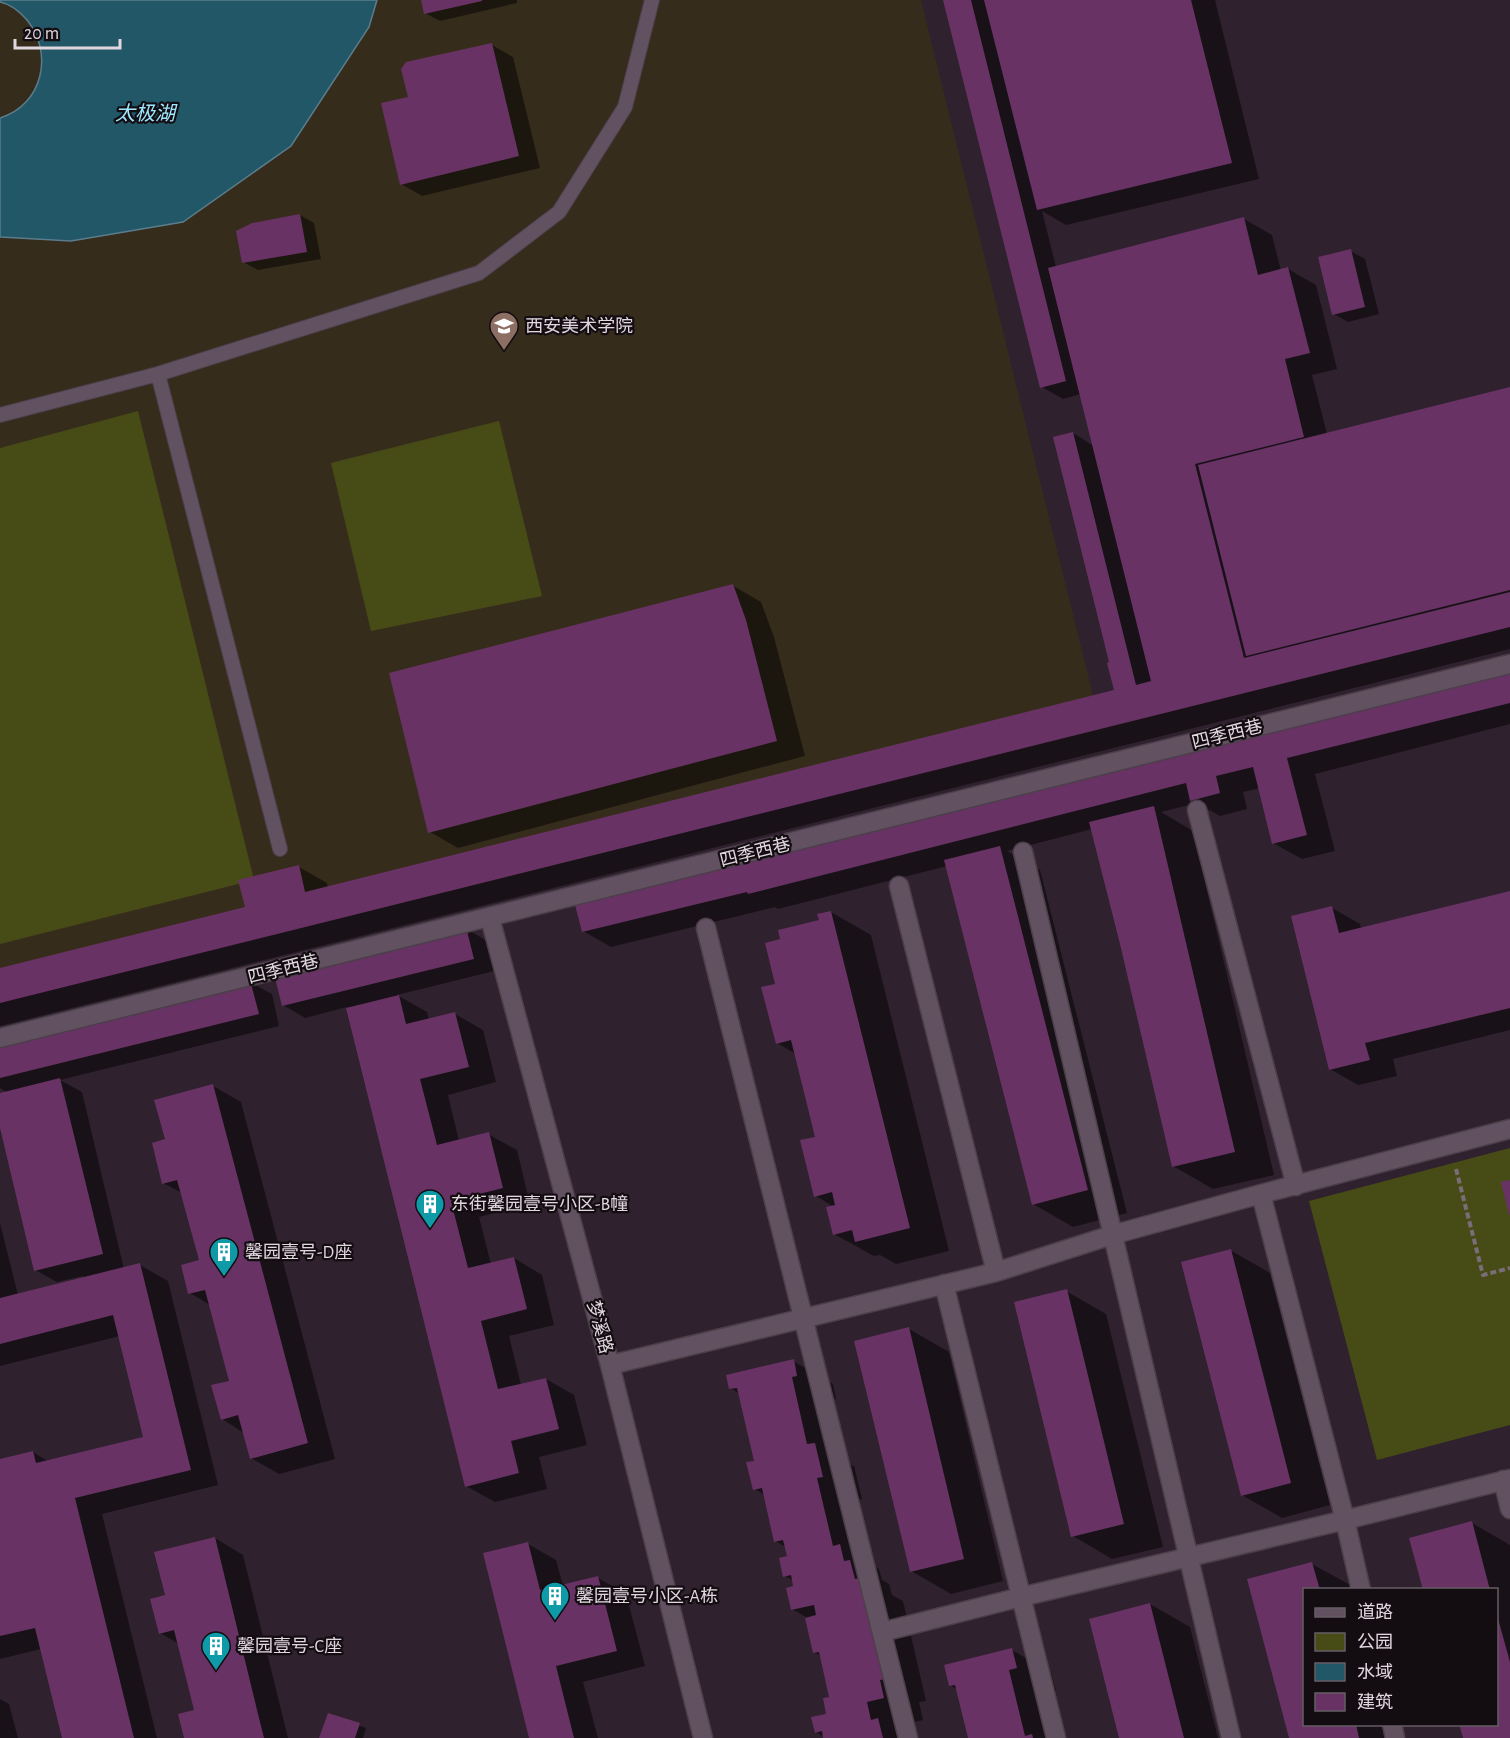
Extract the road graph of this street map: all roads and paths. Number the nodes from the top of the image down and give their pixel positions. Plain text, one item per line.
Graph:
1 (652, 0) edge
2 (158, 374) junction
3 (0, 415) edge
4 (1510, 664) edge
5 (1197, 810) dead end
6 (280, 849) dead end
7 (1023, 852) dead end
8 (899, 886) dead end
9 (490, 918) junction
10 (706, 928) dead end
11 (0, 1038) edge
12 (1510, 1130) edge
13 (1454, 1163) dead end
14 (1296, 1186) junction
15 (1261, 1194) junction
16 (1112, 1235) junction
17 (1510, 1268) edge
18 (996, 1272) junction
19 (944, 1284) junction
20 (803, 1320) junction
21 (610, 1365) junction
22 (1506, 1479) edge
23 (1510, 1509) edge
24 (1345, 1520) junction
25 (1187, 1557) junction
26 (1361, 1588) edge
27 (1021, 1597) junction
28 (882, 1632) junction
29 (703, 1738) edge
30 (908, 1738) edge
31 (1056, 1738) edge
32 (1231, 1738) edge

1 - 2 lane
2 - 3 lane
2 - 6 lane
4 - 9 street, 四季西巷
5 - 14 street
7 - 16 street
8 - 18 street
9 - 11 street, 四季西巷
9 - 21 street, 梦溪路
10 - 20 street
12 - 14 street
13 - 17 path
14 - 15 street
15 - 16 street
15 - 24 street
16 - 18 street
16 - 25 street
18 - 19 street
19 - 20 street
19 - 27 street
20 - 21 street
20 - 28 street
21 - 29 street, 梦溪路
22 - 23 street
22 - 24 street
24 - 25 street
24 - 26 street
25 - 27 street
25 - 32 street
27 - 28 street
27 - 31 street
28 - 30 street

